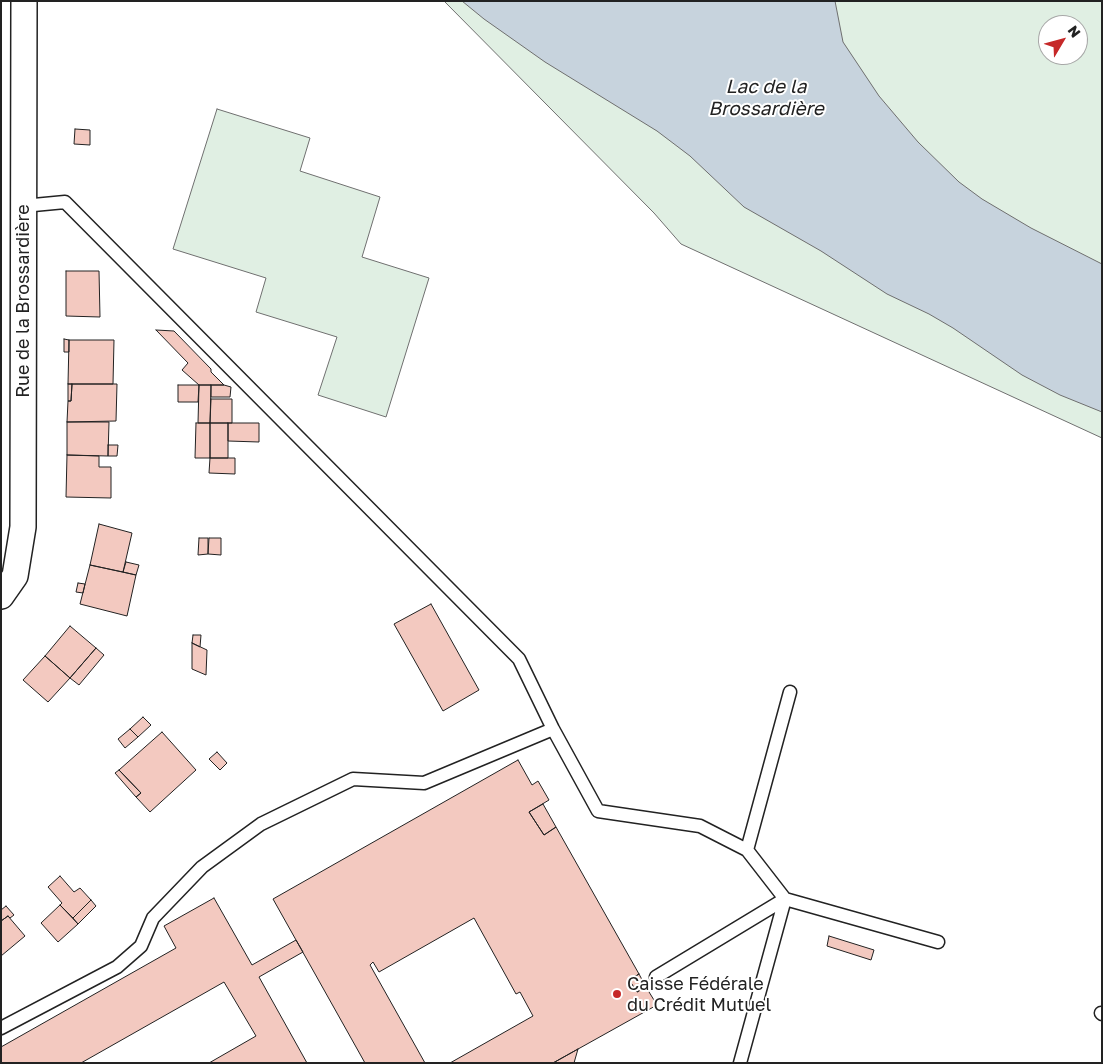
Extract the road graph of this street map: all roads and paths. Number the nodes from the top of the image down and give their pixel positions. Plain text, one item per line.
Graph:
1 (24, 1) edge
2 (24, 206) junction
3 (1, 596) edge
4 (790, 692) dead end
5 (553, 729) junction
6 (747, 850) junction
7 (786, 900) junction
8 (938, 942) dead end
9 (656, 977) dead end
10 (1, 1028) edge
11 (740, 1063) edge

1 - 2 street, Rue de la Brossardière
2 - 3 street, Rue de la Brossardière
2 - 5 lane
4 - 6 lane
5 - 6 lane
5 - 10 lane
6 - 7 lane
7 - 8 lane
7 - 9 lane
7 - 11 lane

